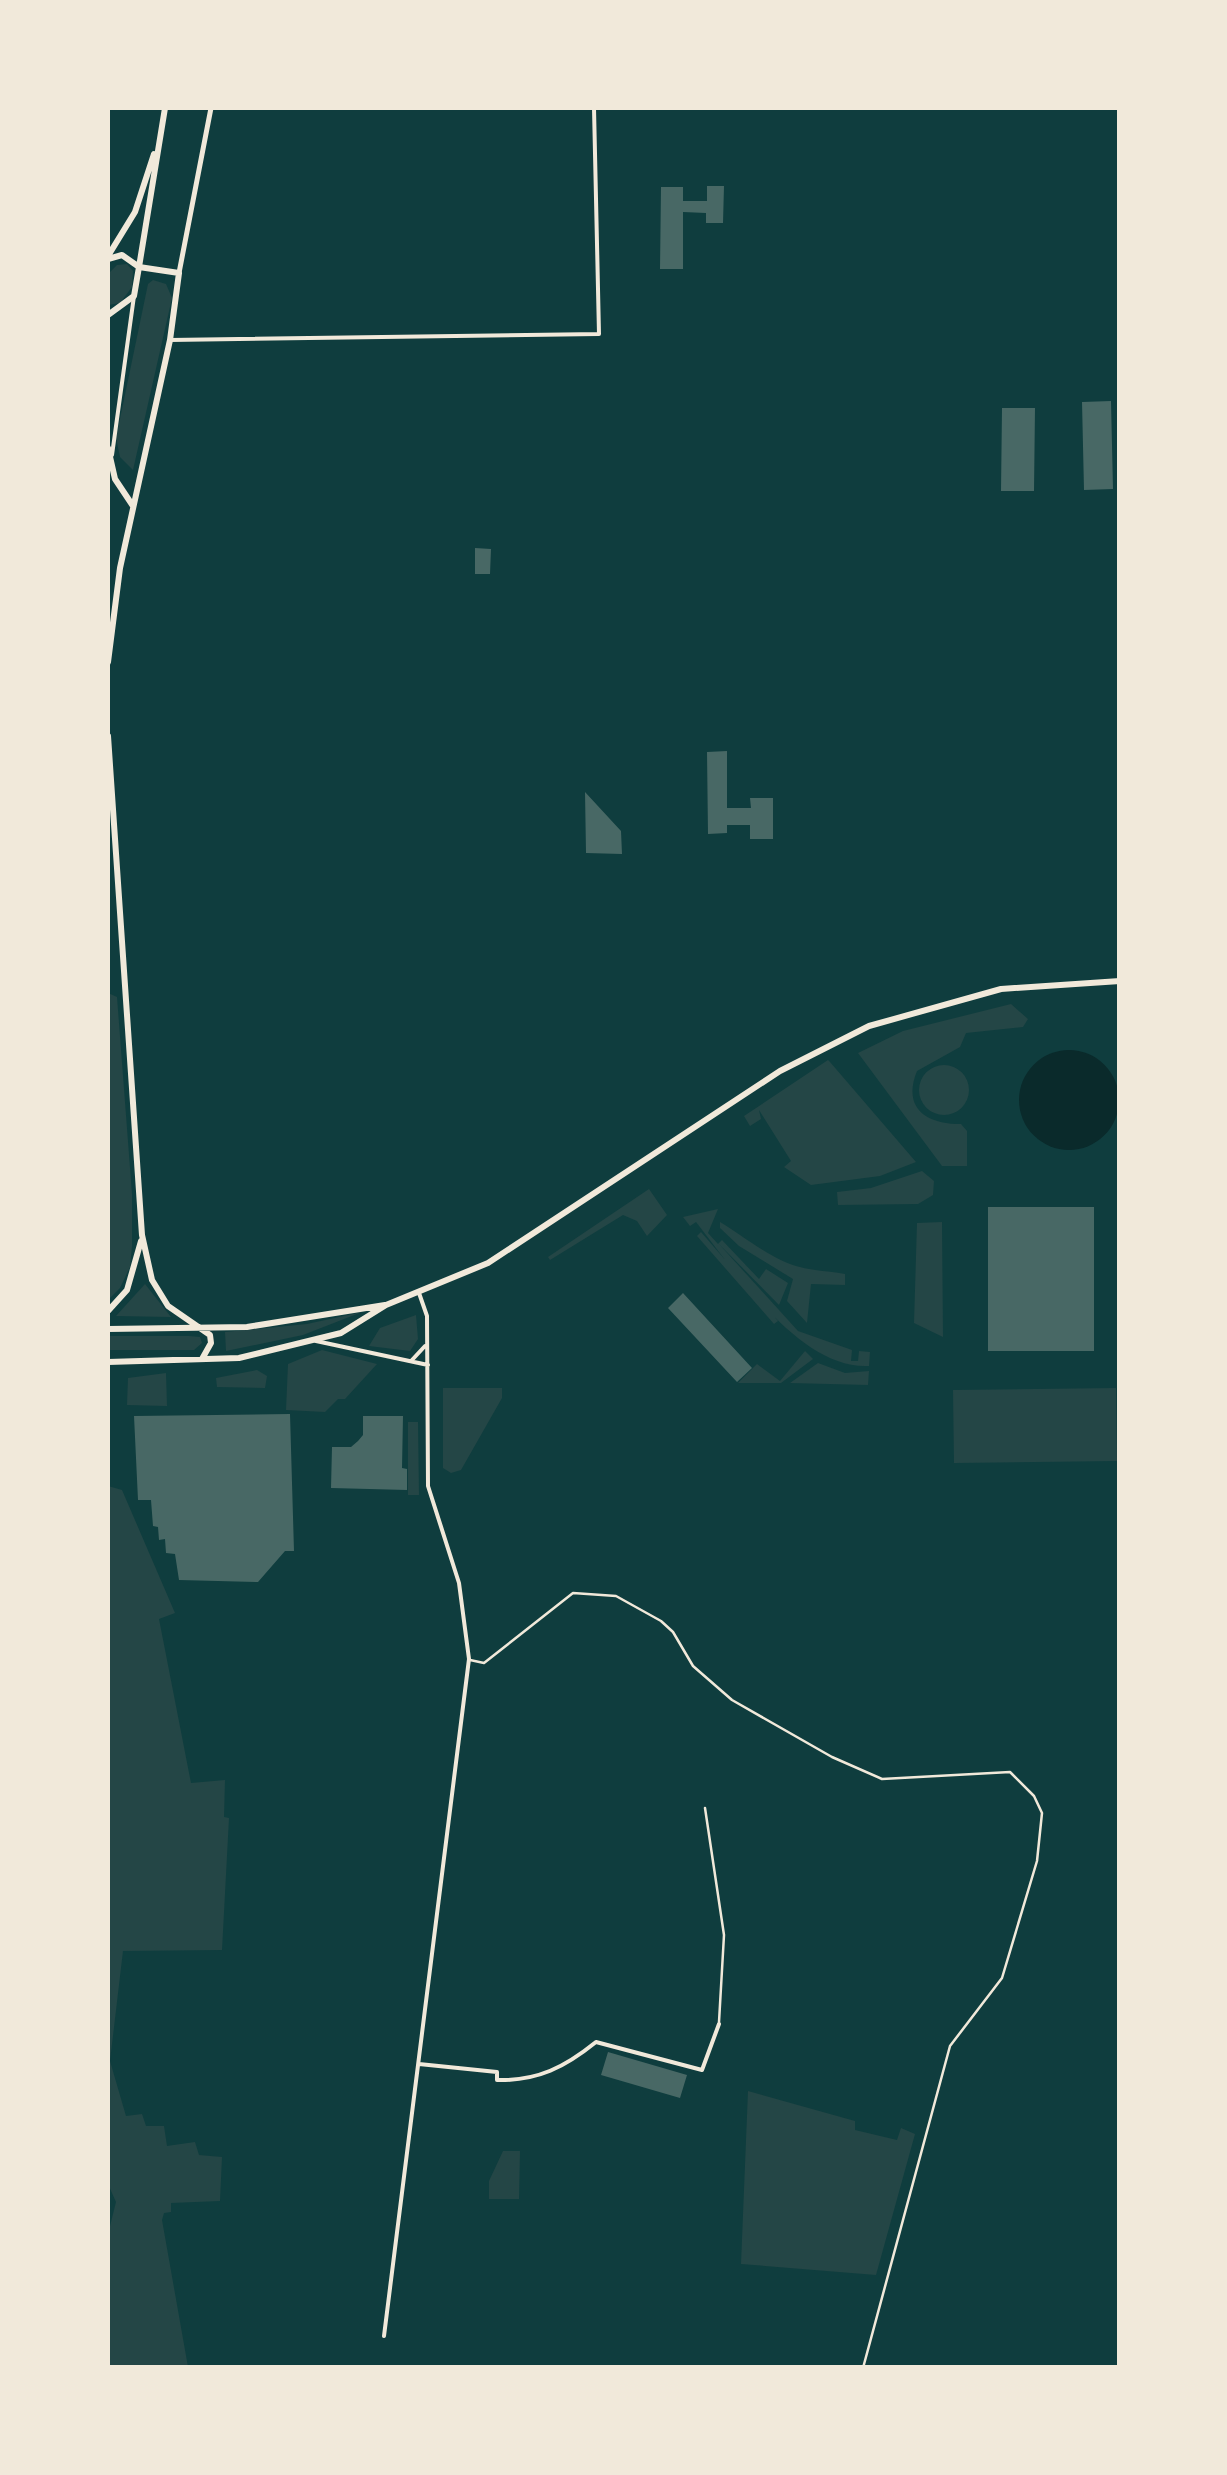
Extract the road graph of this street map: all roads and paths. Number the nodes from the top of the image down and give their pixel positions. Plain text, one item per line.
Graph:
1 (166, 108) edge
2 (211, 108) edge
3 (594, 108) edge
4 (161, 128) junction
5 (108, 257) edge
6 (138, 266) junction
7 (180, 273) junction
8 (134, 296) junction
9 (108, 315) edge
10 (170, 340) junction
11 (108, 448) edge
12 (110, 464) junction
13 (134, 507) junction
14 (108, 662) edge
15 (108, 736) edge
16 (1120, 982) edge
17 (142, 1235) junction
18 (419, 1294) junction
19 (386, 1305) junction
20 (108, 1311) edge
21 (108, 1329) edge
22 (205, 1329) junction
23 (427, 1339) junction
24 (316, 1341) junction
25 (201, 1360) junction
26 (108, 1362) edge
27 (408, 1362) junction
28 (428, 1365) junction
29 (468, 1660) junction
30 (705, 1808) dead end
31 (719, 2024) joint
32 (419, 2064) junction
33 (384, 2336) dead end
34 (863, 2368) edge

1 - 4 main road
2 - 7 street
3 - 10 street
4 - 5 main road
4 - 6 main road
5 - 6 main road
6 - 7 main road
6 - 8 main road
7 - 10 main road
8 - 9 main road
8 - 12 street
10 - 13 main road
11 - 12 main road
12 - 13 main road
13 - 14 main road
15 - 17 main road
16 - 18 main road
17 - 20 main road
17 - 22 main road
18 - 19 main road
18 - 23 street
19 - 22 main road
19 - 24 main road
21 - 22 main road
22 - 25 main road
23 - 27 street
23 - 28 street
24 - 25 main road
24 - 27 street
25 - 26 main road
27 - 28 street
28 - 29 street
29 - 32 street
29 - 34 lane
30 - 31 lane
31 - 32 street
32 - 33 street

